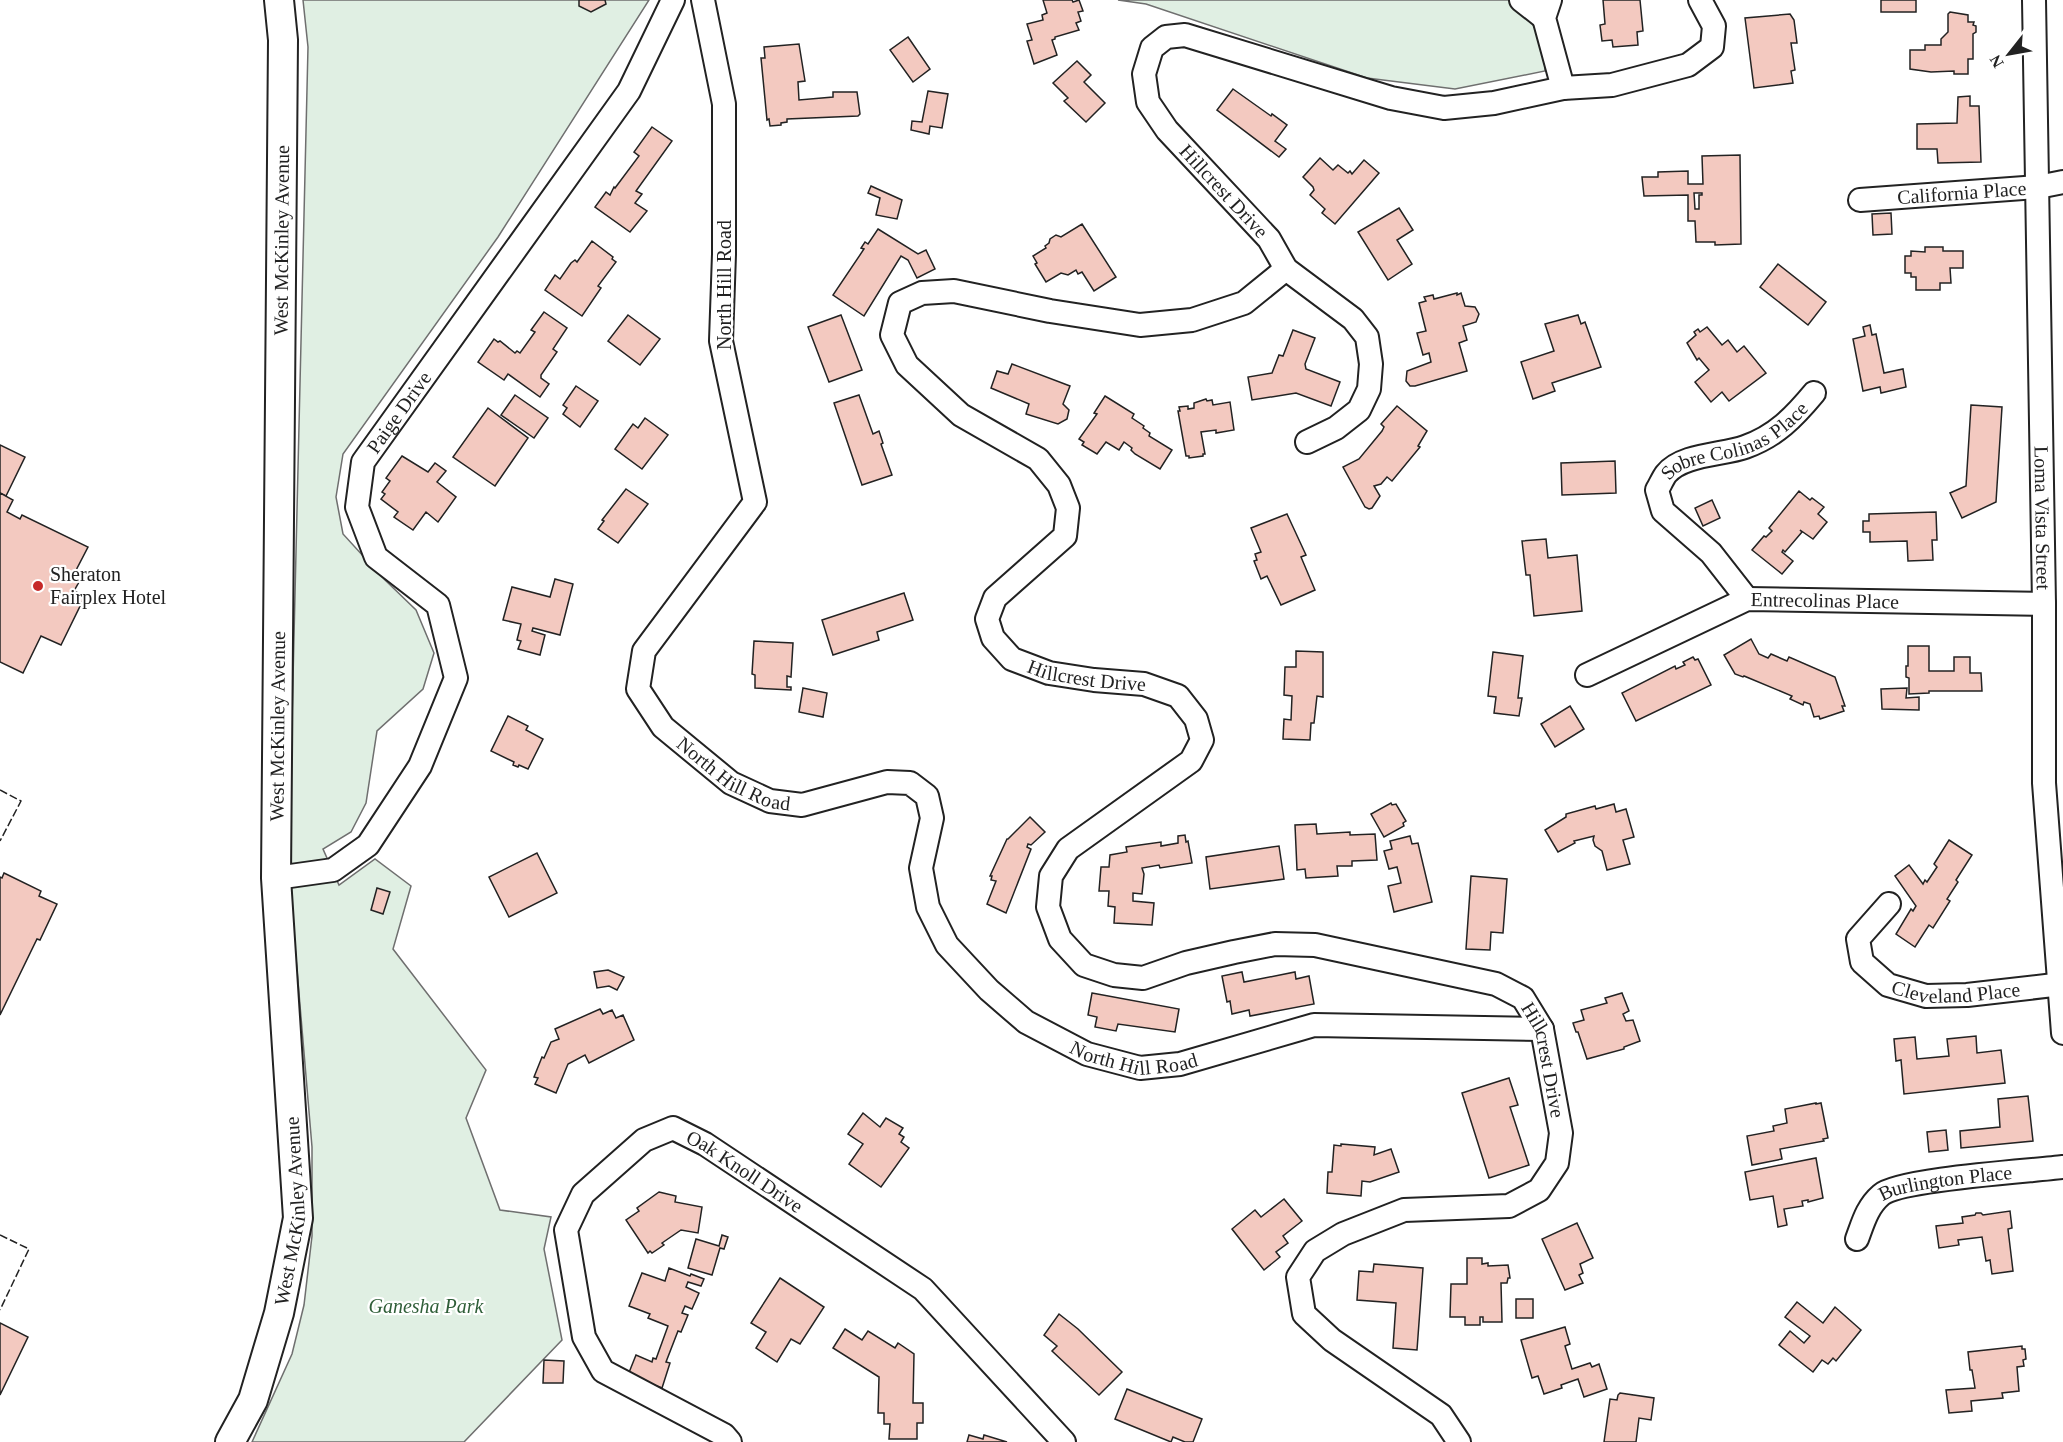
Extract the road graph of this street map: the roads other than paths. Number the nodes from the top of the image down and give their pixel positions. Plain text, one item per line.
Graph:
1 (279, 0) edge
2 (673, 0) edge
3 (703, 0) edge
4 (1521, 0) edge
5 (1700, 0) edge
6 (2034, 0) edge
7 (1547, 9) edge
8 (1563, 88) junction
9 (2063, 182) edge
10 (2038, 187) junction
11 (1860, 200) dead end
12 (1286, 269) junction
13 (1814, 393) dead end
14 (1306, 442) dead end
15 (1747, 598) junction
16 (2043, 604) junction
17 (1587, 675) dead end
18 (276, 878) junction
19 (1889, 904) dead end
20 (2061, 985) edge
21 (1542, 1029) junction
22 (2063, 1033) edge
23 (2063, 1167) edge
24 (1857, 1239) dead end
25 (230, 1442) edge
26 (730, 1442) edge
27 (1064, 1442) edge
28 (1459, 1442) edge

1 - 18 main road, West McKinley Avenue
2 - 18 street, Paige Drive
3 - 21 street, North Hill Road
4 - 7 street
5 - 8 street, Hillcrest Drive
6 - 10 street, Loma Vista Street
7 - 8 street
8 - 12 street, Hillcrest Drive
9 - 10 street, California Place
10 - 11 street, California Place
10 - 16 street, Loma Vista Street
12 - 14 street
12 - 21 street, Hillcrest Drive
13 - 15 street, Sobre Colinas Place
15 - 16 street, Entrecolinas Place
15 - 17 street, Entrecolinas Place
16 - 20 street, Loma Vista Street
18 - 25 main road, West McKinley Avenue
19 - 20 street, Cleveland Place
20 - 22 street, Loma Vista Street
21 - 28 street, Hillcrest Drive
23 - 24 street, Burlington Place
26 - 27 street, Oak Knoll Drive

